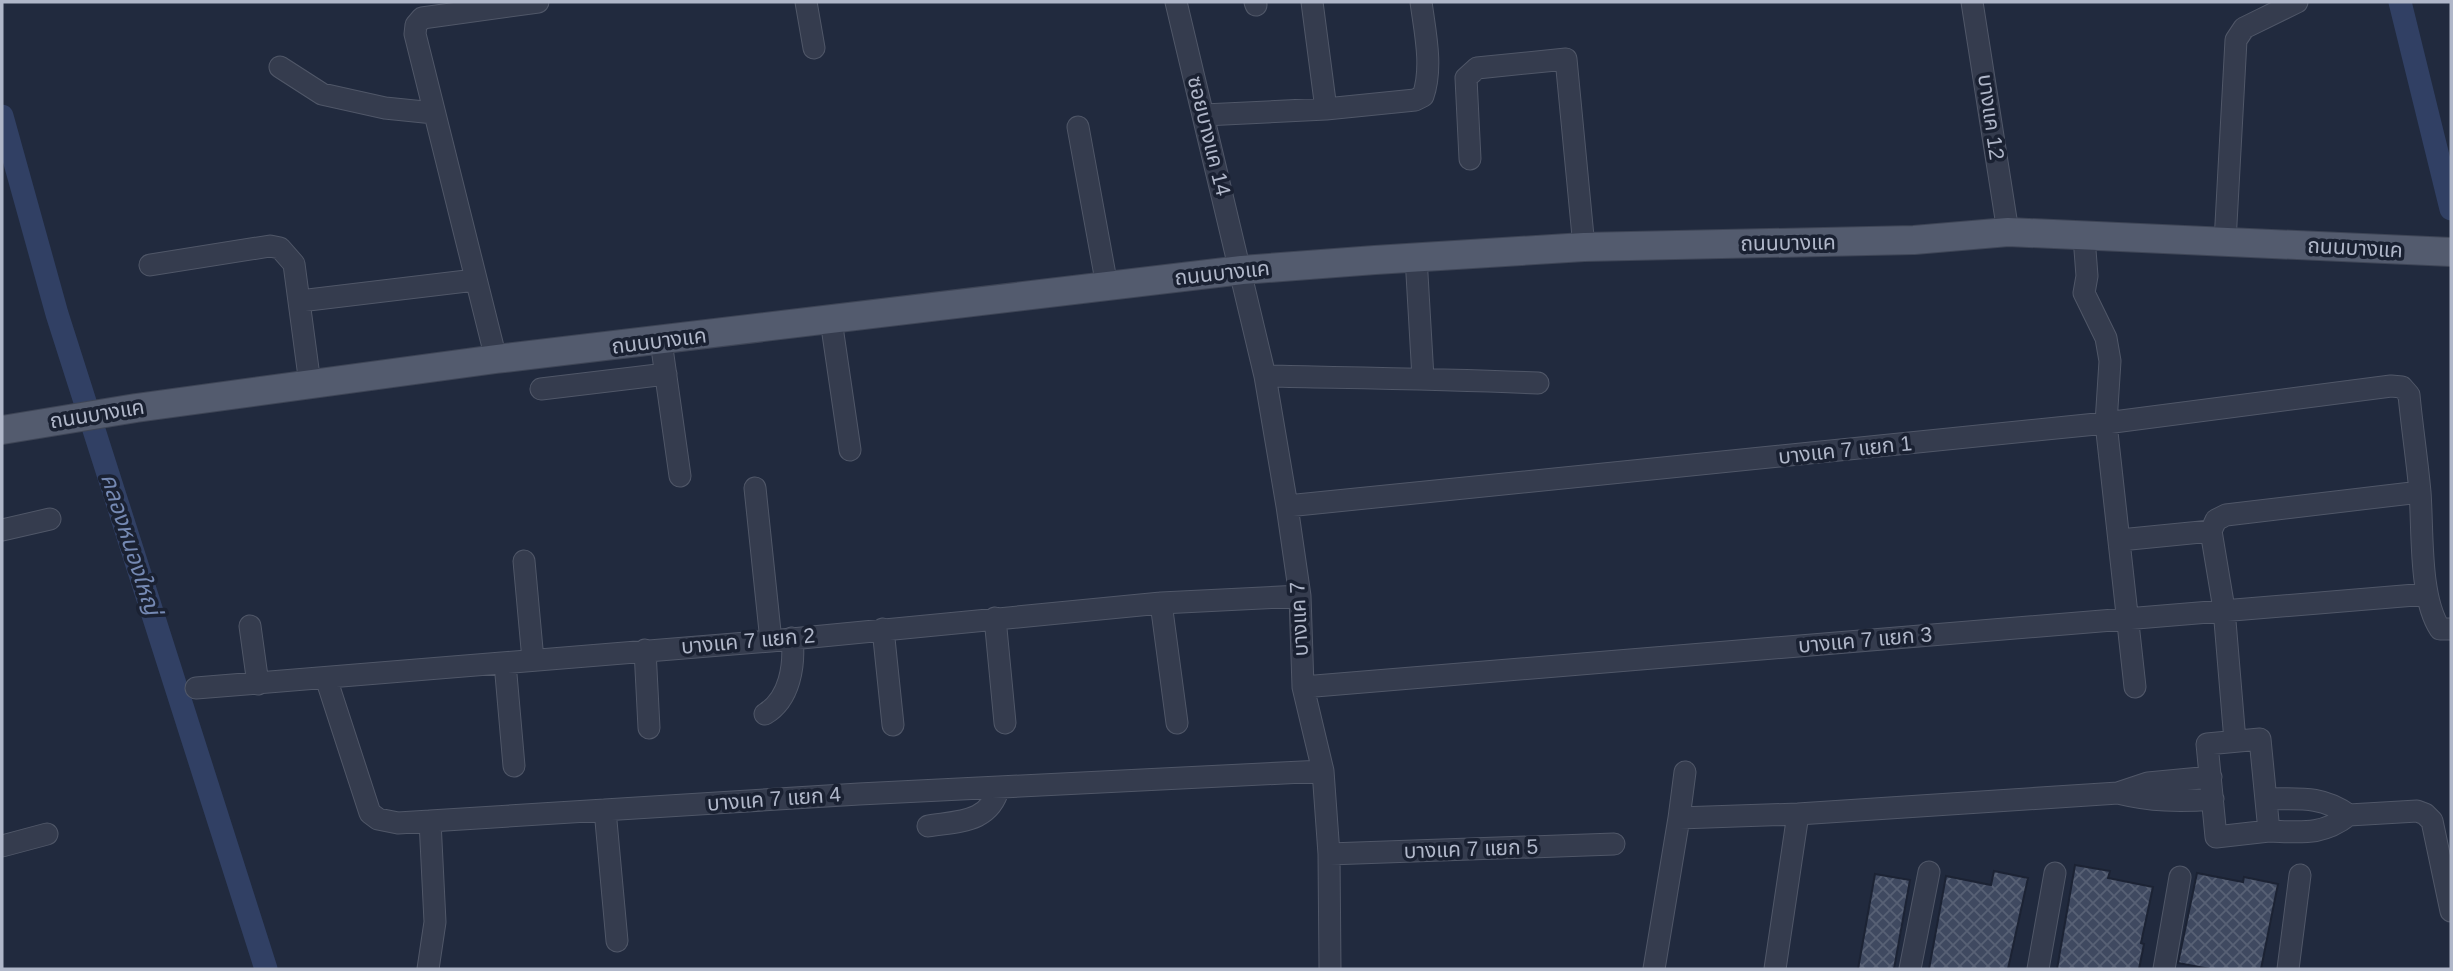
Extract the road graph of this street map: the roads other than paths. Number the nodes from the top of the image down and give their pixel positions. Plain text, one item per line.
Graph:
1 (538, 2) edge
2 (806, 2) edge
3 (1176, 2) edge
4 (1312, 2) edge
5 (1421, 2) edge
6 (1972, 2) edge
7 (2297, 2) edge
8 (814, 48) dead end
9 (280, 67) dead end
10 (1326, 109) junction
11 (434, 113) junction
12 (1204, 115) junction
13 (1078, 127) dead end
14 (1470, 159) dead end
15 (2008, 232) junction
16 (2084, 237) junction
17 (2225, 242) junction
18 (1584, 247) junction
19 (2438, 252) edge
20 (1416, 257) junction
21 (150, 265) dead end
22 (1242, 270) junction
23 (475, 280) junction
24 (1107, 286) junction
25 (300, 301) junction
26 (831, 320) junction
27 (661, 341) junction
28 (496, 359) junction
29 (666, 374) junction
30 (1265, 376) junction
31 (1423, 378) junction
32 (1538, 383) dead end
33 (310, 384) junction
34 (541, 388) dead end
35 (2106, 424) junction
36 (2, 430) edge
37 (850, 450) dead end
38 (680, 476) dead end
39 (755, 488) dead end
40 (2420, 492) junction
41 (1287, 506) junction
42 (50, 519) dead end
43 (2, 530) edge
44 (2211, 531) junction
45 (2120, 540) junction
46 (524, 561) dead end
47 (2427, 594) junction
48 (1300, 596) junction
49 (1161, 603) junction
50 (2224, 609) junction
51 (995, 618) junction
52 (2129, 618) junction
53 (250, 626) dead end
54 (883, 629) junction
55 (2451, 629) edge
56 (782, 639) junction
57 (645, 650) junction
58 (533, 660) junction
59 (505, 663) junction
60 (326, 678) junction
61 (258, 684) junction
62 (1303, 687) junction
63 (2135, 687) dead end
64 (196, 688) dead end
65 (765, 714) dead end
66 (1005, 723) dead end
67 (1177, 723) dead end
68 (893, 725) dead end
69 (649, 728) dead end
70 (2235, 741) junction
71 (514, 766) dead end
72 (1323, 771) junction
73 (1685, 772) dead end
74 (2211, 777) junction
75 (999, 787) junction
76 (2118, 793) junction
77 (2213, 799) junction
78 (2266, 799) junction
79 (605, 810) junction
80 (1798, 814) junction
81 (2349, 815) junction
82 (1679, 818) junction
83 (430, 821) junction
84 (928, 826) dead end
85 (2269, 831) junction
86 (47, 834) dead end
87 (1614, 844) dead end
88 (2, 846) edge
89 (1329, 855) junction
90 (1929, 872) dead end
91 (2055, 873) dead end
92 (2300, 875) dead end
93 (2180, 877) dead end
94 (2451, 911) edge
95 (617, 942) dead end
96 (428, 969) edge
97 (1330, 969) edge
98 (1654, 969) edge
99 (1775, 969) edge
100 (1910, 969) edge
101 (2038, 969) edge
102 (2165, 969) edge
103 (2288, 969) edge

1 - 11 street
2 - 8 street
3 - 12 street, ซอยบางแค 14
4 - 10 street
5 - 10 street
6 - 15 street, บางแค 12
7 - 17 street
9 - 11 street
10 - 12 street
11 - 23 street
12 - 22 street, ซอยบางแค 14
13 - 24 street
14 - 18 street
15 - 16 main road, ถนนบางแค
15 - 18 main road, ถนนบางแค
16 - 17 main road, ถนนบางแค
16 - 35 street
17 - 19 main road, ถนนบางแค
18 - 20 main road, ถนนบางแค
20 - 22 main road, ถนนบางแค
20 - 31 street
21 - 25 street
22 - 24 main road, ถนนบางแค
22 - 30 street, บางแค 7
23 - 25 street
23 - 28 street
24 - 26 main road, ถนนบางแค
25 - 33 street
26 - 27 main road, ถนนบางแค
26 - 37 street
27 - 28 main road, ถนนบางแค
27 - 29 street
28 - 33 main road, ถนนบางแค
29 - 34 street
29 - 38 street
30 - 31 street
30 - 41 street, บางแค 7
31 - 32 street
33 - 36 main road, ถนนบางแค
35 - 40 street, บางแค 7 แยก 1
35 - 41 street, บางแค 7 แยก 1
35 - 45 street
39 - 56 street
40 - 44 street
40 - 47 street
41 - 48 street, บางแค 7
42 - 43 street
44 - 45 street
44 - 50 street
45 - 52 street
46 - 58 street
47 - 50 street, บางแค 7 แยก 3
47 - 55 street
48 - 49 street, บางแค 7 แยก 2
48 - 62 street, บางแค 7
49 - 51 street, บางแค 7 แยก 2
49 - 67 street
50 - 52 street, บางแค 7 แยก 3
50 - 70 street
51 - 54 street, บางแค 7 แยก 2
51 - 66 street
52 - 62 street, บางแค 7 แยก 3
52 - 63 street
53 - 61 street
54 - 56 street, บางแค 7 แยก 2
54 - 68 street
56 - 57 street, บางแค 7 แยก 2
56 - 65 street
57 - 58 street, บางแค 7 แยก 2
57 - 69 street
58 - 59 street, บางแค 7 แยก 2
59 - 60 street, บางแค 7 แยก 2
59 - 71 street
60 - 61 street, บางแค 7 แยก 2
60 - 83 street, บางแค 7 แยก 4
61 - 64 street, บางแค 7 แยก 2
62 - 72 street, บางแค 7
70 - 74 street
70 - 78 street
72 - 75 street, บางแค 7 แยก 4
72 - 89 street, บางแค 7
73 - 82 street
74 - 76 street
74 - 77 street
75 - 79 street, บางแค 7 แยก 4
75 - 84 street
76 - 77 street
76 - 80 street
77 - 85 street
78 - 81 street
78 - 85 street
79 - 83 street, บางแค 7 แยก 4
79 - 95 street
80 - 82 street
80 - 99 street
81 - 85 street
81 - 94 street
82 - 98 street
83 - 96 street
86 - 88 street
87 - 89 street, บางแค 7 แยก 5
89 - 97 street, บางแค 7
90 - 100 street
91 - 101 street
92 - 103 street
93 - 102 street

